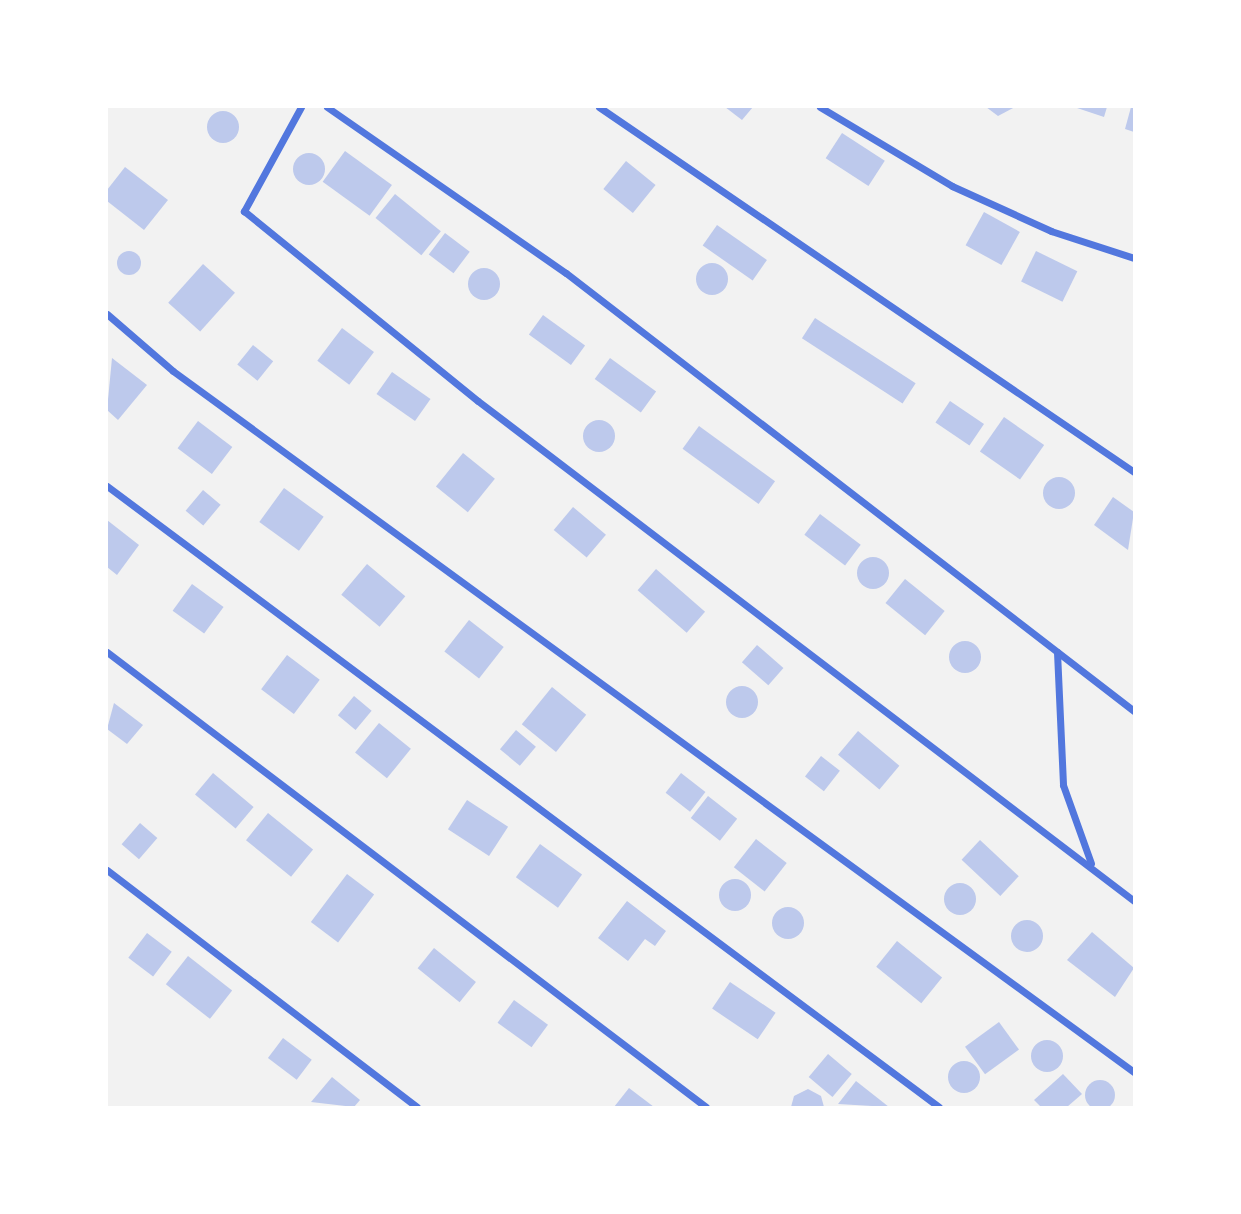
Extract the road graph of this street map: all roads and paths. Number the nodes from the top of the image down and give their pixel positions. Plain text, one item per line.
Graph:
1 (301, 107) edge
2 (327, 107) edge
3 (599, 107) edge
4 (820, 107) edge
5 (1134, 258) edge
6 (107, 314) edge
7 (1134, 472) edge
8 (107, 486) edge
9 (107, 652) edge
10 (1057, 652) junction
11 (1134, 711) edge
12 (1092, 864) junction
13 (107, 870) edge
14 (1134, 901) edge
15 (1134, 1072) edge
16 (417, 1107) edge
17 (706, 1107) edge
18 (939, 1107) edge

1 - 12 street
2 - 10 street
3 - 7 street
4 - 5 street
6 - 15 street
8 - 18 street
9 - 17 street
10 - 11 street
10 - 12 street
12 - 14 street
13 - 16 street

